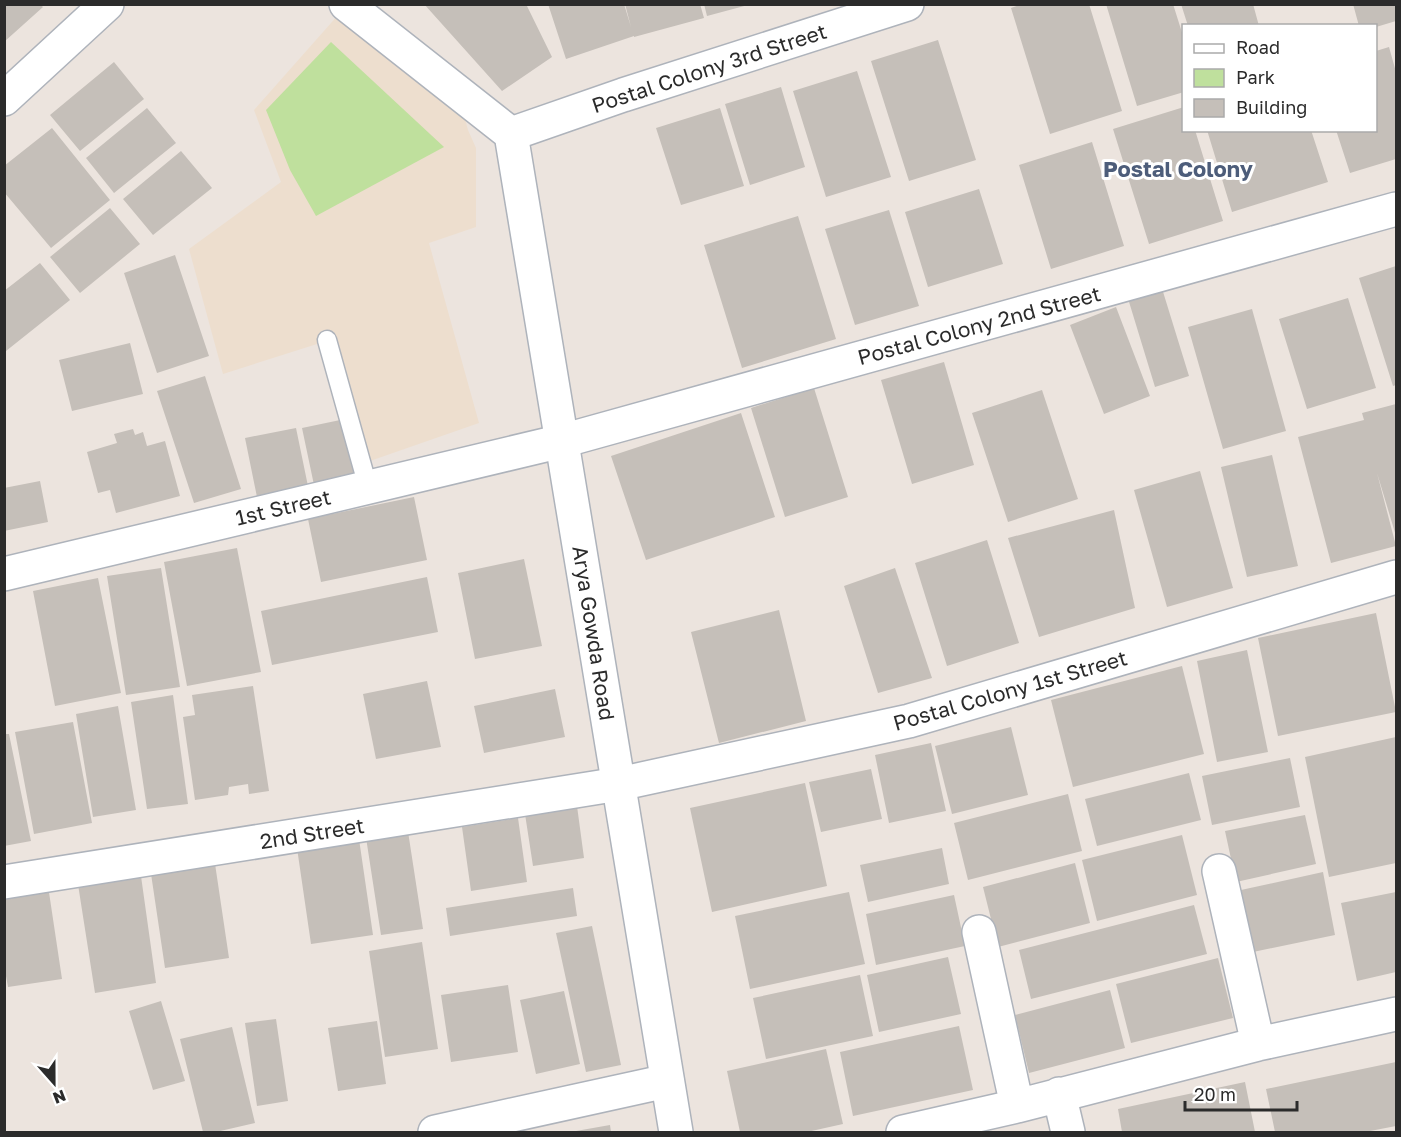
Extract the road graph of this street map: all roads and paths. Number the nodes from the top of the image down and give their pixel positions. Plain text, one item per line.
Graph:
1 (106, 4) edge
2 (346, 4) edge
3 (907, 4) edge
4 (4, 99) edge
5 (511, 134) junction
6 (1396, 209) edge
7 (327, 340) dead end
8 (562, 441) junction
9 (368, 487) junction
10 (4, 574) edge
11 (1396, 577) edge
12 (619, 784) junction
13 (1219, 871) dead end
14 (4, 882) edge
15 (980, 932) dead end
16 (1396, 1014) edge
17 (1258, 1044) junction
18 (668, 1081) junction
19 (1059, 1094) junction
20 (1017, 1106) junction
21 (435, 1132) edge
22 (676, 1132) edge
23 (903, 1132) edge
24 (1068, 1132) edge

1 - 4 street
2 - 5 street
3 - 5 street, Postal Colony 3rd Street
5 - 8 street, Arya Gowda Road
6 - 8 street, Postal Colony 2nd Street
7 - 9 lane
8 - 9 street, 1st Street
8 - 12 street, Arya Gowda Road
9 - 10 street, 1st Street
11 - 12 street, Postal Colony 1st Street
12 - 14 street, 2nd Street
12 - 18 street, Arya Gowda Road
13 - 17 street
15 - 20 street
16 - 17 street
17 - 19 street
18 - 21 street
18 - 22 street, Arya Gowda Road
19 - 20 street
19 - 24 street
20 - 23 street

